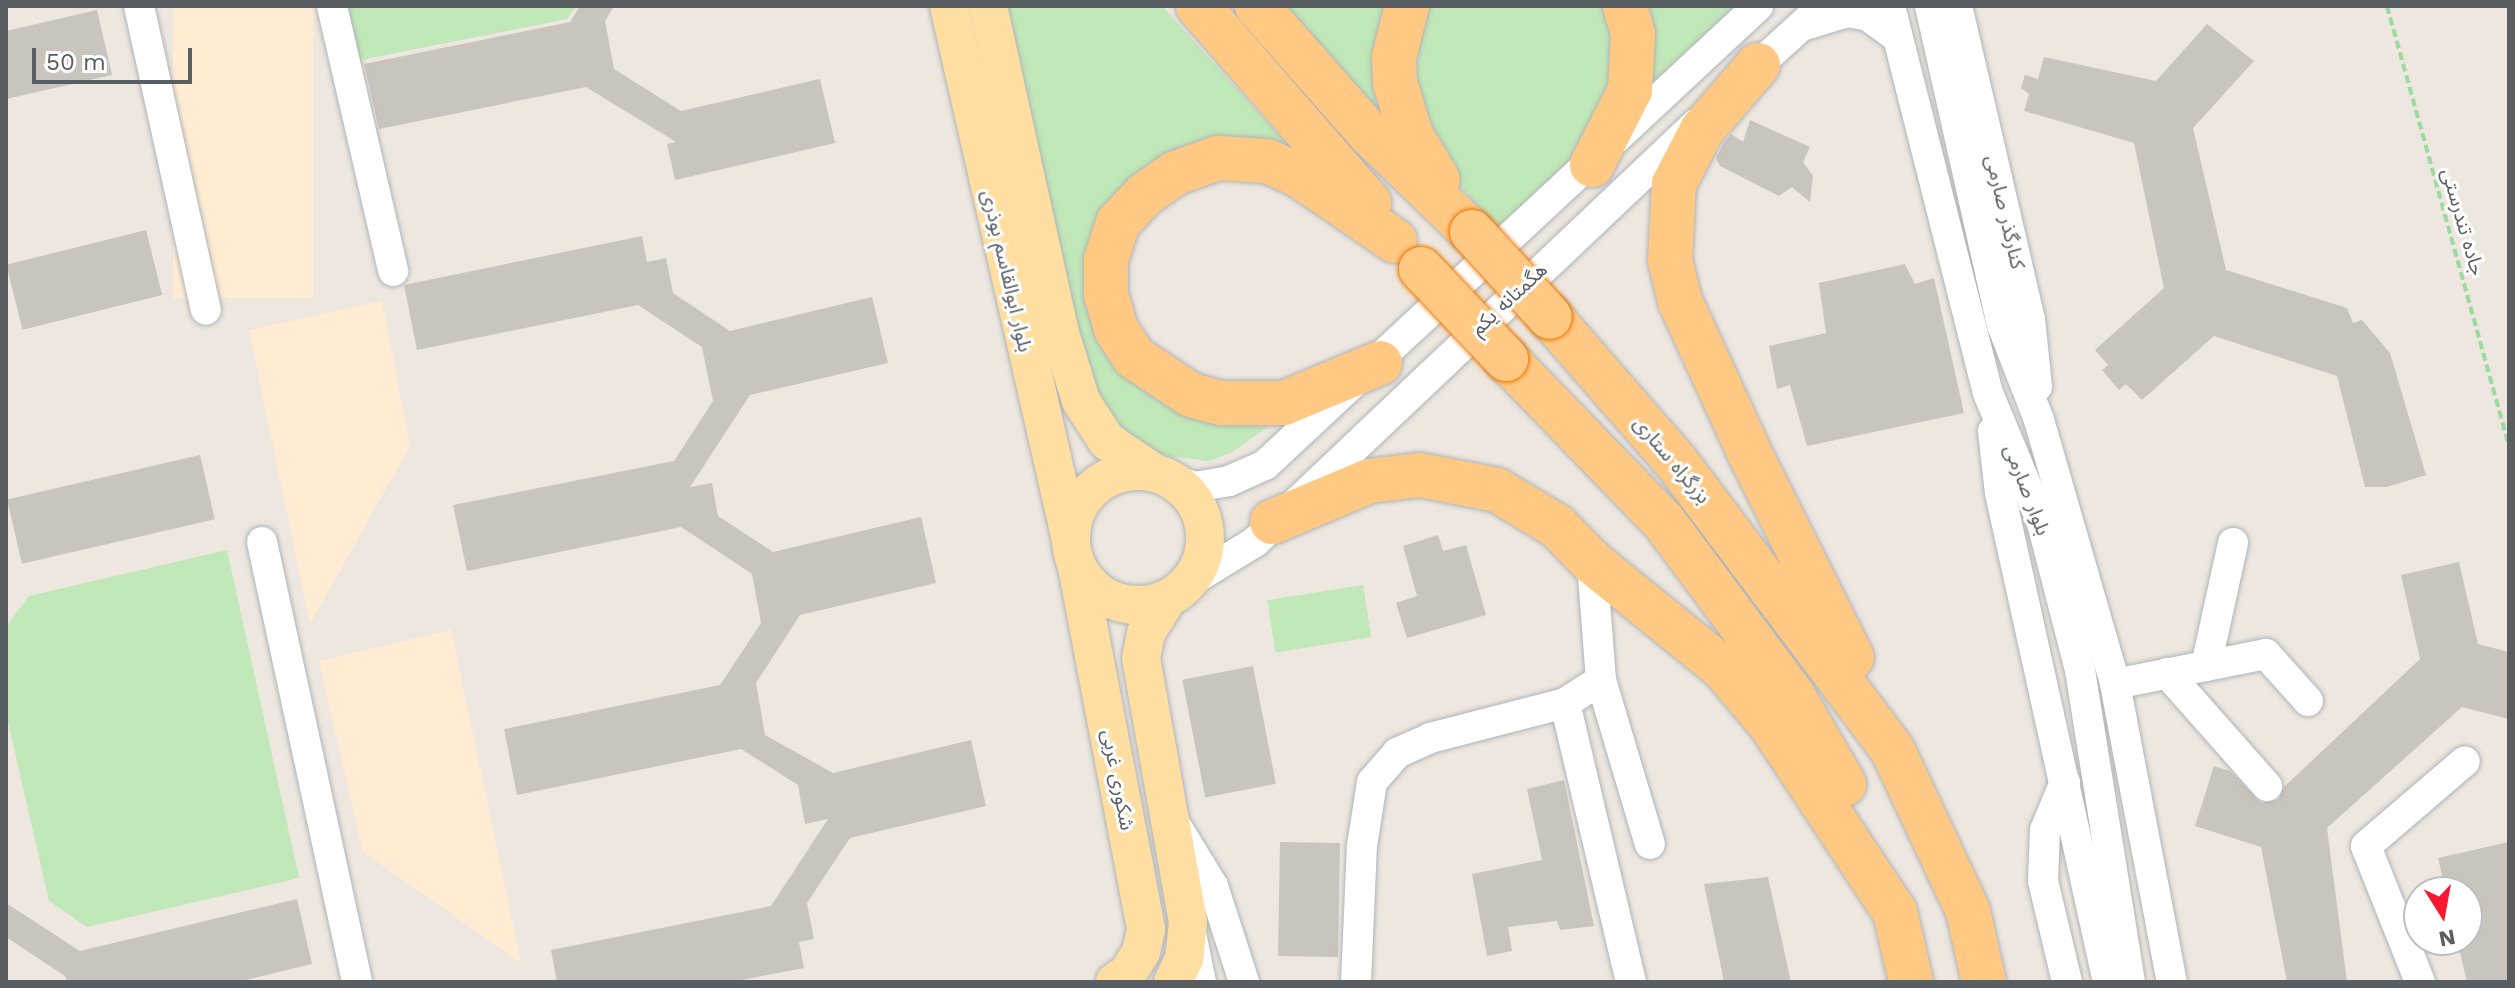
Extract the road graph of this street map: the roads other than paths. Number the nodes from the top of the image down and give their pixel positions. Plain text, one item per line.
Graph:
1 (139, 6) edge
2 (332, 6) edge
3 (949, 6) edge
4 (988, 6) edge
5 (1198, 6) edge
6 (1257, 6) edge
7 (1407, 6) edge
8 (1625, 6) edge
9 (1758, 6) edge
10 (1823, 6) edge
11 (1890, 6) edge
12 (1930, 6) edge
13 (1959, 14) edge
14 (1800, 27) junction
15 (1897, 37) junction
16 (1758, 65) junction
17 (1592, 165) junction
18 (1031, 206) junction
19 (994, 214) junction
20 (1472, 232) junction
21 (1408, 255) junction
22 (393, 271) dead end
23 (206, 310) dead end
24 (1380, 363) junction
25 (1988, 393) junction
26 (2039, 420) junction
27 (1164, 476) junction
28 (1272, 522) junction
29 (262, 542) dead end
30 (2233, 543) dead end
31 (1074, 552) junction
32 (1592, 562) junction
33 (1178, 591) junction
34 (2206, 666) junction
35 (2167, 673) junction
36 (1601, 680) junction
37 (2115, 684) junction
38 (2308, 701) dead end
39 (1565, 703) junction
40 (1893, 751) junction
41 (2465, 761) dead end
42 (2065, 782) junction
43 (2267, 786) dead end
44 (1169, 815) junction
45 (1650, 844) dead end
46 (1968, 911) junction
47 (1895, 912) junction
48 (1188, 922) junction
49 (357, 982) edge
50 (1115, 982) edge
51 (1173, 982) edge
52 (1201, 982) edge
53 (1244, 982) edge
54 (1356, 982) edge
55 (1631, 982) edge
56 (1911, 982) edge
57 (1926, 982) edge
58 (1984, 982) edge
59 (2000, 982) edge
60 (2067, 982) edge
61 (2108, 982) edge
62 (2130, 982) edge
63 (2172, 982) edge
64 (2420, 982) edge

1 - 23 street
2 - 22 street
3 - 19 main road, بلوار ابوالقاسم بوذری
4 - 18 main road, بلوار ابوالقاسم بوذری
5 - 21 highway
6 - 20 highway, بزرگراه ستاری
7 - 20 highway
8 - 17 highway
9 - 17 street, هگمتانه یکم
10 - 14 street, هگمتانه یکم
11 - 15 street, بلوار صارمی
12 - 26 street, بلوار صارمی
13 - 26 street, کنارگذر صارمی
14 - 15 street
14 - 16 street, هگمتانه یکم
15 - 25 street, بلوار صارمی
16 - 28 street, هگمتانه یکم
16 - 40 highway
17 - 24 street, هگمتانه یکم
18 - 19 main road
18 - 27 main road, بلوار ابوالقاسم بوذری
19 - 31 main road, بلوار ابوالقاسم بوذری
20 - 40 highway, بزرگراه ستاری, bridge
21 - 24 highway
21 - 47 highway, bridge
24 - 27 street, هگمتانه یکم
25 - 42 street
25 - 62 street, بلوار صارمی
26 - 37 street, بلوار صارمی
27 - 31 main road
27 - 33 main road
28 - 32 highway
28 - 33 street, هگمتانه یکم
29 - 49 street
30 - 34 street
31 - 33 main road
31 - 50 main road, شکوری غربی
32 - 36 street
32 - 47 highway
33 - 44 main road
34 - 35 street
34 - 38 street
35 - 37 street
35 - 43 street
36 - 39 street
36 - 45 street
37 - 63 street, بلوار صارمی
39 - 54 street
39 - 55 street
40 - 46 highway, بزرگراه ستاری
41 - 64 street
42 - 60 street
42 - 61 street
44 - 48 main road
44 - 53 street
46 - 58 highway, بزرگراه ستاری
46 - 59 highway
47 - 56 highway
47 - 57 highway
48 - 51 main road
48 - 52 street

